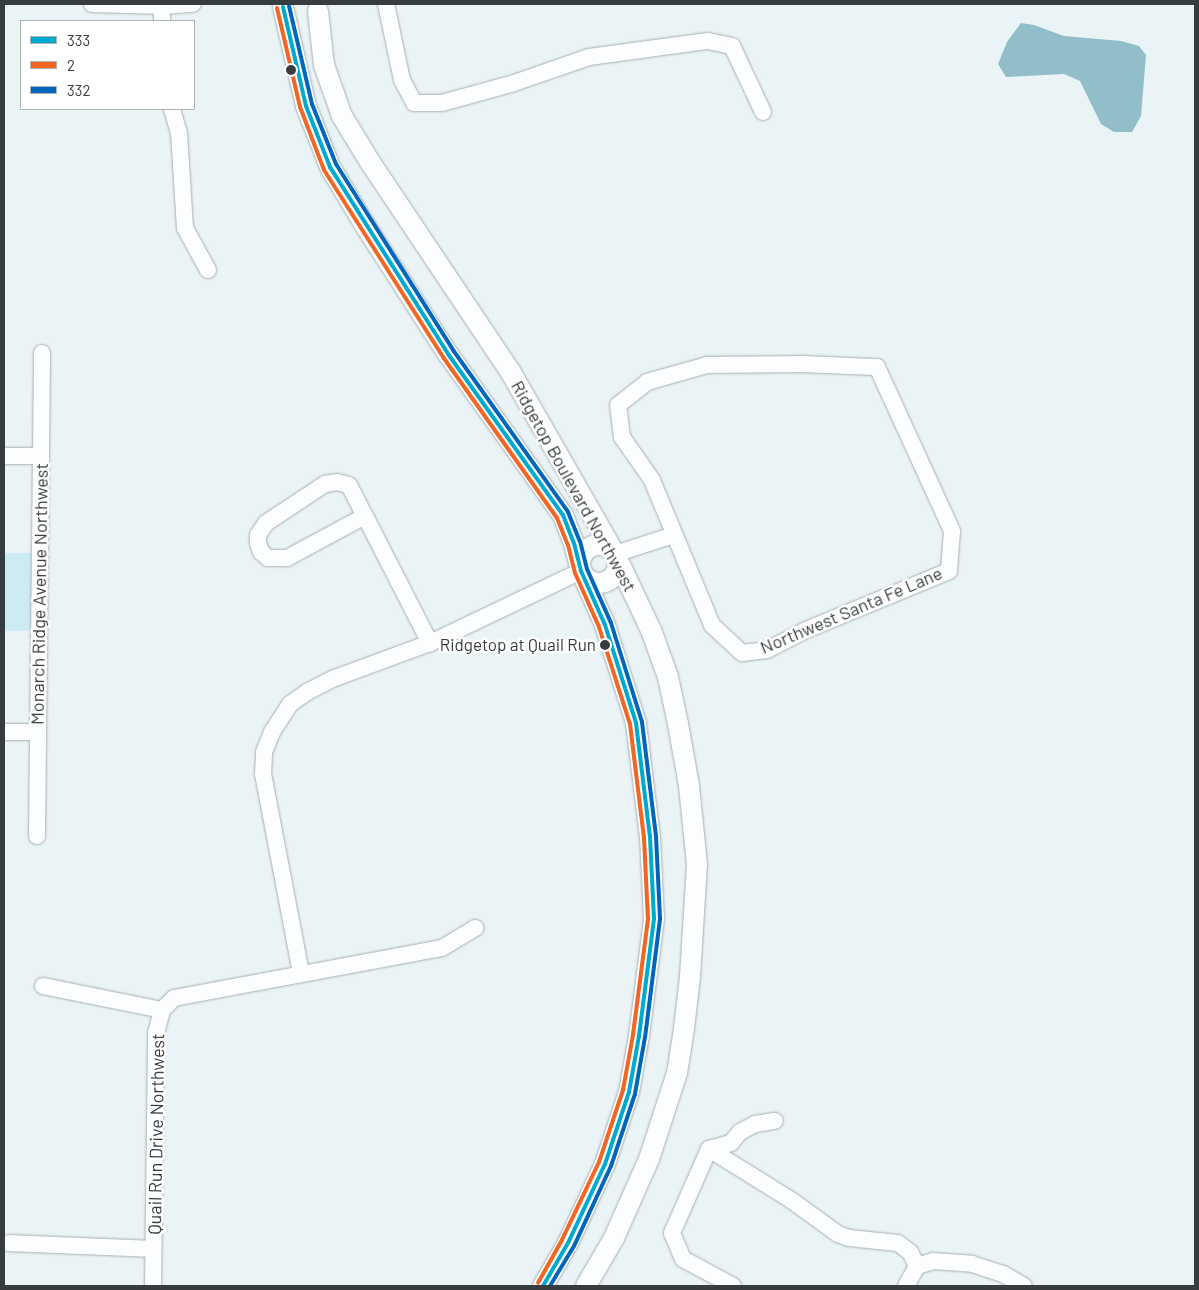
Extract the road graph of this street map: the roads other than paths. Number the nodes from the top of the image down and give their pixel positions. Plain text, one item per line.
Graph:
1 (92, 4) edge
2 (193, 4) edge
3 (386, 4) edge
4 (282, 5) edge
5 (321, 7) edge
6 (162, 10) edge
7 (172, 110) edge
8 (763, 112) dead end
9 (208, 270) dead end
10 (42, 352) dead end
11 (4, 456) edge
12 (41, 456) junction
13 (365, 516) junction
14 (674, 535) junction
15 (615, 554) junction
16 (582, 571) junction
17 (430, 643) junction
18 (4, 732) edge
19 (38, 732) junction
20 (37, 836) dead end
21 (475, 928) dead end
22 (300, 973) junction
23 (43, 986) dead end
24 (162, 1010) junction
25 (775, 1121) dead end
26 (709, 1149) junction
27 (9, 1243) dead end
28 (153, 1249) junction
29 (917, 1266) junction
30 (153, 1286) edge
31 (543, 1286) edge
32 (586, 1286) edge
33 (733, 1286) edge
34 (906, 1286) edge
35 (1024, 1286) edge

1 - 6 street
2 - 6 street
3 - 8 street
4 - 5 main road
4 - 16 main road, Ridgetop Boulevard Northwest
5 - 15 main road, Ridgetop Boulevard Northwest
7 - 9 street
10 - 12 street, Monarch Ridge Avenue Northwest
11 - 12 street
12 - 19 street, Monarch Ridge Avenue Northwest
13 - 13 street
13 - 17 street
14 - 14 street, Northwest Santa Fe Lane
14 - 15 street
15 - 16 main road
15 - 16 main road
15 - 32 main road, Ridgetop Boulevard Northwest
16 - 17 street
16 - 31 main road, Ridgetop Boulevard Northwest
17 - 22 street
18 - 19 street
19 - 20 street, Monarch Ridge Avenue Northwest
21 - 22 street, Quail Run Drive Northwest
22 - 24 street, Quail Run Drive Northwest
23 - 24 street
24 - 28 street, Quail Run Drive Northwest
25 - 26 street
26 - 29 street
26 - 33 street
27 - 28 street
28 - 30 street, Quail Run Drive Northwest
29 - 34 street
29 - 35 street

